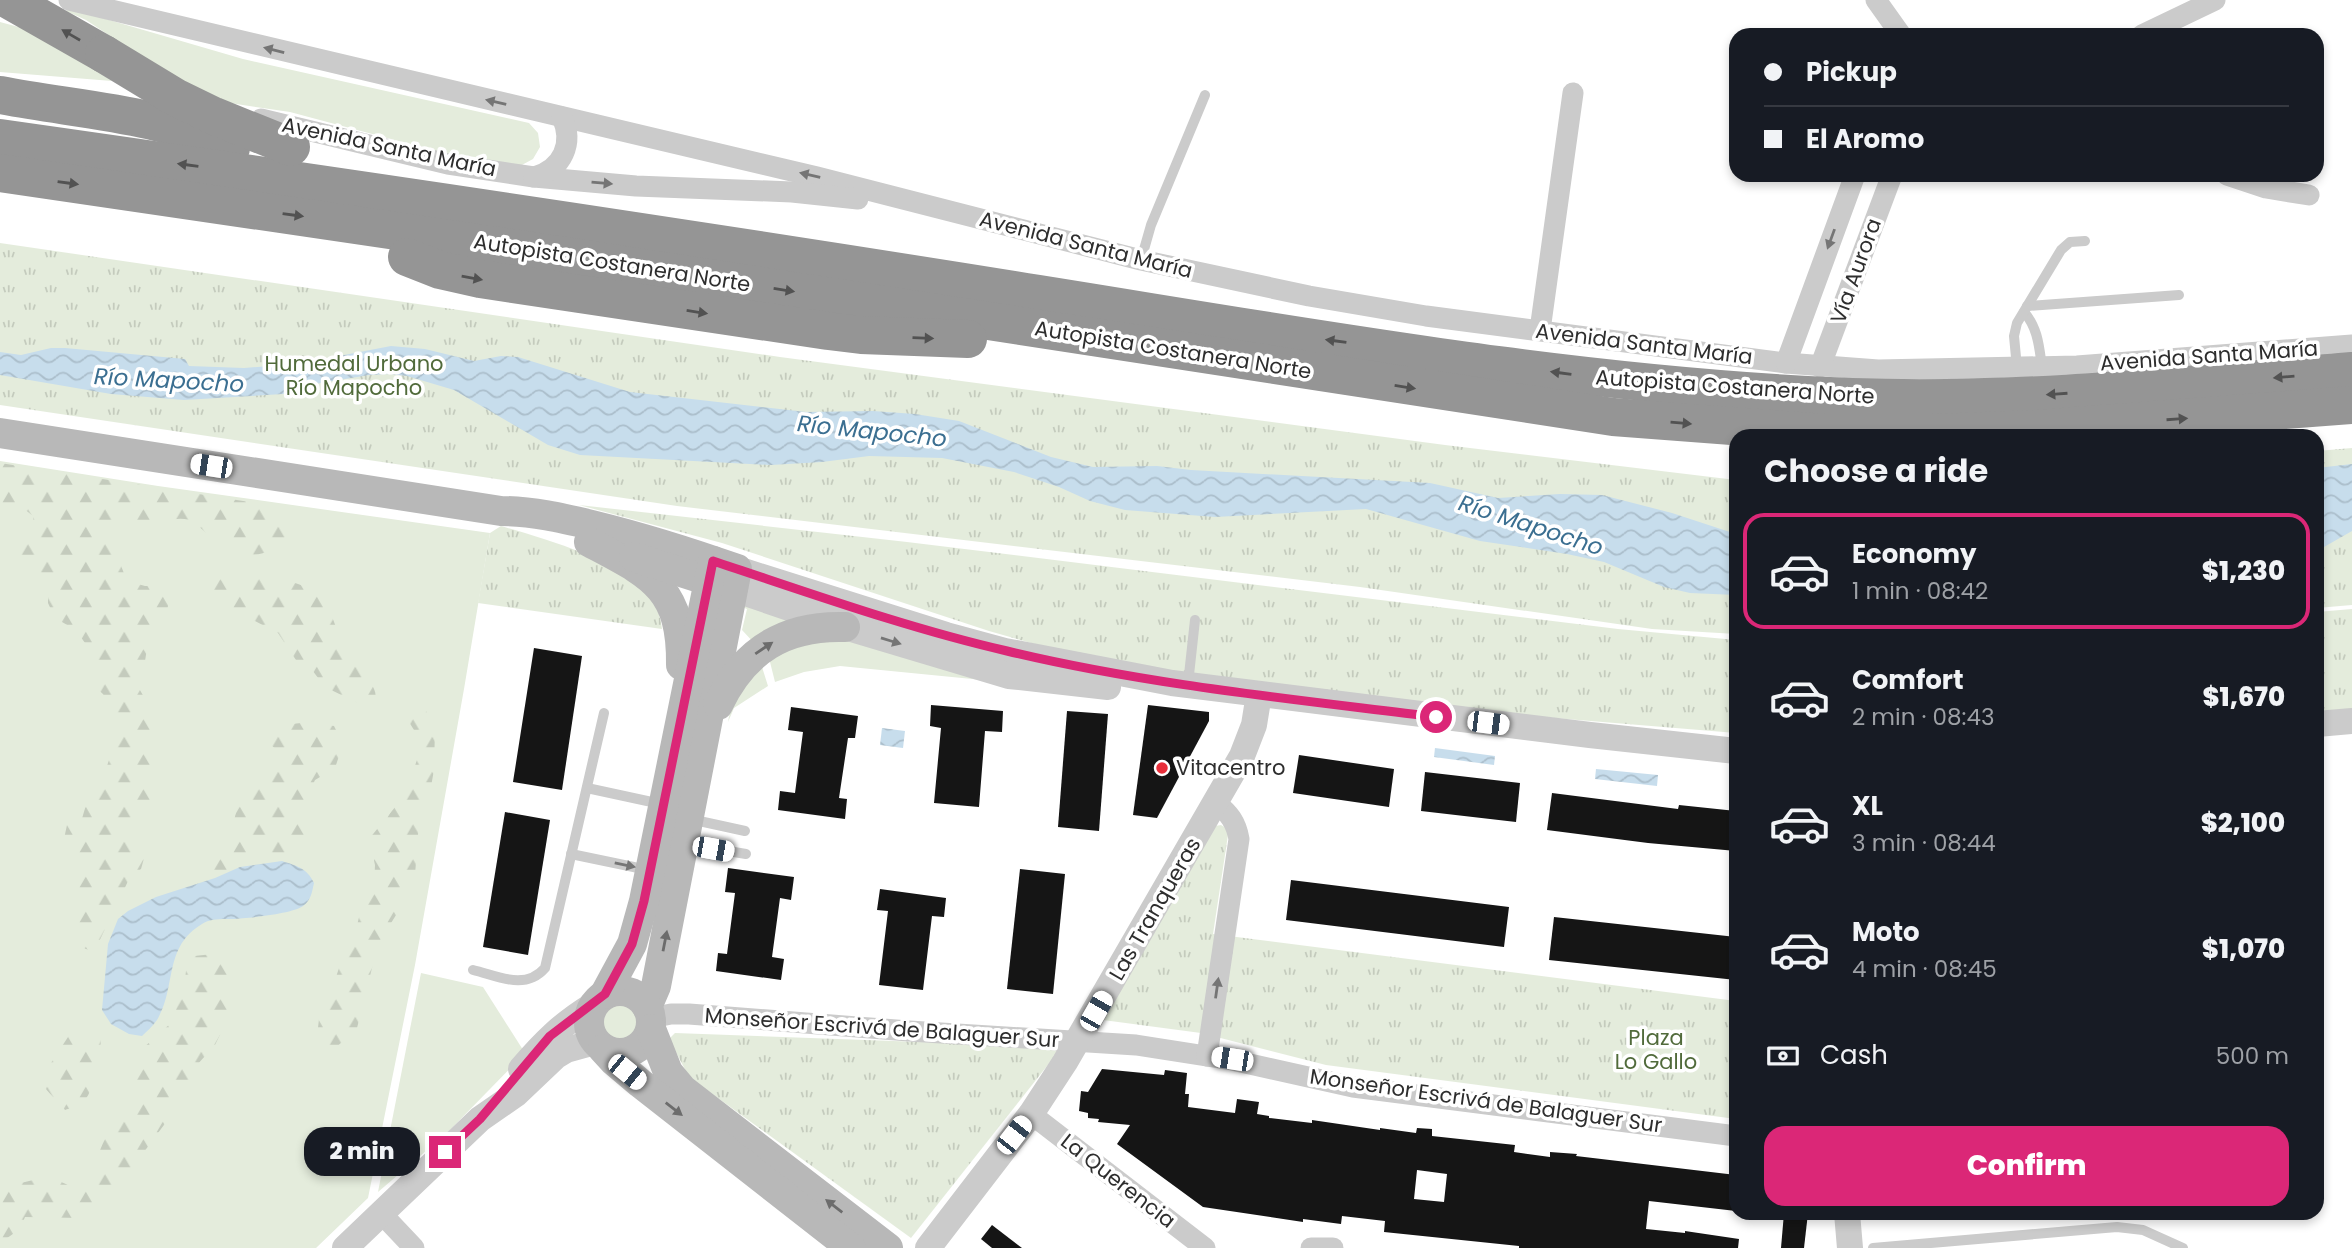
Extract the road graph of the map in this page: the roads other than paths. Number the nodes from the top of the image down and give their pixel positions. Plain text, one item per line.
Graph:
1 (1876, 0) edge
2 (2215, 0) edge
3 (31, 7) edge
4 (1895, 28) edge
5 (2157, 28) edge
6 (0, 80) edge
7 (1573, 93) dead end
8 (0, 95) edge
9 (1205, 95) dead end
10 (562, 117) junction
11 (0, 138) edge
12 (231, 148) dead end
13 (0, 173) edge
14 (534, 177) junction
15 (1852, 182) edge
16 (1889, 182) edge
17 (2248, 182) edge
18 (2309, 195) dead end
19 (498, 209) junction
20 (947, 211) junction
21 (2085, 241) dead end
22 (407, 257) dead end
23 (1141, 260) junction
24 (2179, 295) dead end
25 (2025, 309) junction
26 (1540, 330) junction
27 (1096, 338) junction
28 (2352, 345) edge
29 (1786, 363) junction
30 (1821, 367) junction
31 (2042, 367) junction
32 (2017, 368) junction
33 (2352, 371) edge
34 (2352, 405) edge
35 (1772, 429) edge
36 (2036, 429) edge
37 (0, 433) edge
38 (501, 511) junction
39 (589, 542) junction
40 (723, 575) junction
41 (1195, 620) dead end
42 (845, 627) junction
43 (1180, 685) junction
44 (1259, 694) junction
45 (604, 713) dead end
46 (680, 719) junction
47 (2352, 721) edge
48 (2324, 723) edge
49 (702, 744) junction
50 (1729, 750) edge
51 (587, 788) junction
52 (1216, 803) junction
53 (678, 822) junction
54 (745, 831) dead end
55 (571, 854) junction
56 (746, 854) dead end
57 (650, 871) junction
58 (473, 970) dead end
59 (599, 1000) junction
60 (650, 1018) junction
61 (1078, 1042) junction
62 (599, 1045) junction
63 (1207, 1056) junction
64 (1031, 1114) junction
65 (480, 1119) junction
66 (1729, 1135) edge
67 (380, 1212) junction
68 (1848, 1220) edge
69 (1902, 1247) edge
70 (345, 1248) edge
71 (414, 1248) edge
72 (851, 1248) edge
73 (888, 1248) edge
74 (928, 1248) edge
75 (1205, 1248) edge
76 (1311, 1248) edge
77 (1334, 1248) edge
78 (1850, 1248) edge
79 (1873, 1248) edge
80 (2183, 1248) edge

1 - 4 street
2 - 5 street
10 -> 3 street, Avenida Santa María
19 -> 3 highway, bridge
6 - 14 street, Avenida Santa María
7 - 26 street
8 - 12 highway
9 - 23 lane
10 - 14 street
20 -> 10 street, Avenida Santa María
19 -> 11 highway, Autopista Costanera Norte
13 -> 27 highway, Autopista Costanera Norte
14 -> 20 street, Avenida Santa María
15 -> 29 street, Vía Aurora
16 - 30 street, Vía Aurora
17 - 18 street
33 -> 19 highway, Autopista Costanera Norte
20 - 23 street, Avenida Santa María
21 - 25 lane
22 -> 27 highway
23 - 26 street, Avenida Santa María
24 - 25 lane
25 - 31 lane
25 - 32 lane
26 - 29 street, Avenida Santa María
27 -> 35 highway, Autopista Costanera Norte
28 - 31 street, Avenida Santa María
29 - 30 street, Avenida Santa María
30 - 32 street, Avenida Santa María
31 - 32 street, Avenida Santa María
36 -> 34 highway, Autopista Costanera Norte
37 - 38 main road
38 - 39 main road
38 - 40 main road
39 - 40 main road
39 - 46 main road
40 - 42 street
40 - 43 street
40 - 46 main road
40 - 49 main road
41 - 43 lane
42 -> 43 street
49 -> 42 main road
43 - 44 street
44 - 50 street
44 - 52 street, Las Tranqueras
45 - 51 lane
46 - 53 main road
47 - 48 street
49 - 53 main road
51 - 53 lane
51 - 55 lane
52 - 61 street, Las Tranqueras
63 -> 52 street
53 - 54 lane
53 - 56 lane
53 - 57 main road
60 -> 53 main road
55 -> 57 lane
55 - 58 lane
57 - 59 main road
59 - 60 main road
59 - 62 main road
59 - 65 street
60 - 61 street, Monseñor Escrivá de Balaguer Sur
60 - 62 main road
73 -> 60 main road
61 - 63 street, Monseñor Escrivá de Balaguer Sur
61 - 64 street, Las Tranqueras
62 - 65 street
62 -> 72 main road
63 - 66 street, Monseñor Escrivá de Balaguer Sur
64 - 74 street, Las Tranqueras
64 - 75 street, La Querencia
65 - 67 street
67 - 70 street
67 - 71 street
68 - 78 street
69 - 79 lane
69 - 80 lane
76 - 77 street

